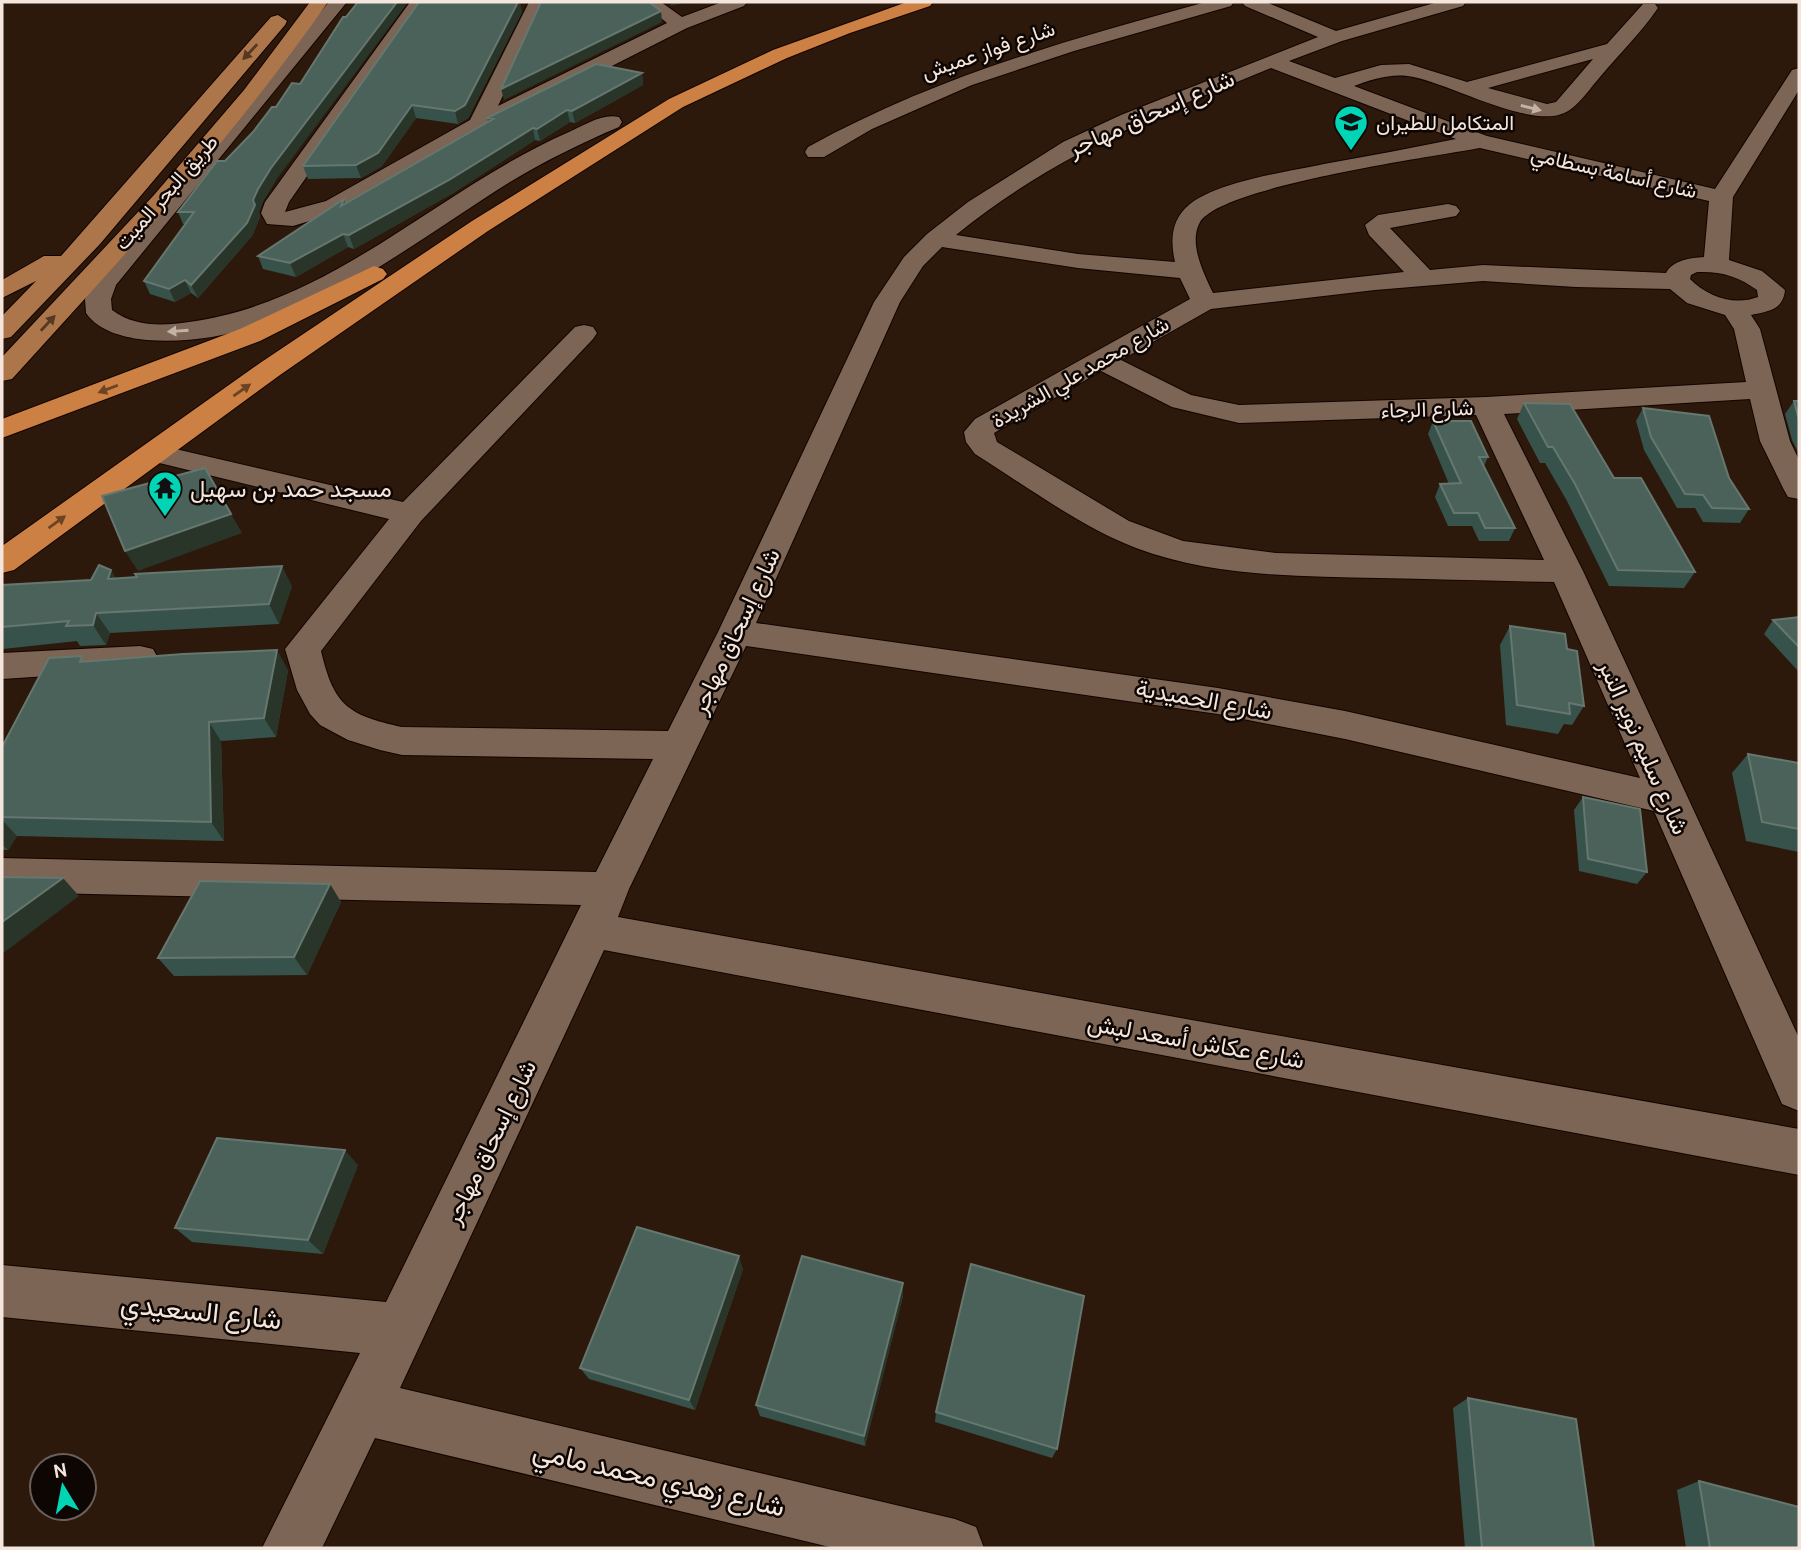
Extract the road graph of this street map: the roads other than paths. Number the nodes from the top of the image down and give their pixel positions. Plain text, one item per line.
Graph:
1 (296, 2) edge
2 (319, 2) edge
3 (338, 2) edge
4 (650, 2) edge
5 (738, 2) edge
6 (872, 2) edge
7 (898, 2) edge
8 (924, 2) edge
9 (1225, 2) edge
10 (1251, 2) edge
11 (1457, 2) edge
12 (537, 3) edge
13 (423, 4) edge
14 (510, 4) edge
15 (1649, 8) dead end
16 (680, 24) junction
17 (831, 28) junction
18 (1335, 37) junction
19 (765, 40) dead end
20 (1617, 47) junction
21 (1270, 61) junction
22 (1799, 74) edge
23 (1335, 85) junction
24 (1466, 88) junction
25 (493, 93) junction
26 (530, 99) junction
27 (611, 122) junction
28 (479, 124) junction
29 (1480, 141) junction
30 (816, 152) dead end
31 (1721, 197) junction
32 (1448, 211) dead end
33 (91, 239) junction
34 (936, 239) junction
35 (1716, 264) junction
36 (1190, 271) junction
37 (1423, 278) junction
38 (1677, 281) junction
39 (2, 290) edge
40 (1772, 290) junction
41 (1799, 294) edge
42 (1204, 302) junction
43 (1734, 309) junction
44 (2, 331) edge
45 (584, 333) dead end
46 (1101, 361) junction
47 (2, 373) edge
48 (1763, 390) junction
49 (1486, 406) junction
50 (2, 429) edge
51 (154, 453) junction
52 (1799, 490) edge
53 (410, 514) junction
54 (2, 562) edge
55 (1566, 571) junction
56 (735, 632) junction
57 (166, 657) edge
58 (2, 666) edge
59 (680, 745) junction
60 (1667, 799) junction
61 (2, 875) edge
62 (600, 910) junction
63 (1799, 1089) edge
64 (1799, 1152) edge
65 (2, 1292) edge
66 (400, 1330) junction
67 (362, 1407) junction
68 (291, 1548) edge
69 (955, 1548) edge

1 -> 33 main road
47 -> 2 main road, طريق البحر الميت
27 -> 3 street
4 - 16 street
5 - 16 street
6 - 19 highway
7 - 17 highway
8 - 17 highway
9 - 30 street, شارع فواز عميش
10 - 18 street
11 - 18 street, شارع إسحاق مهاجر
12 - 14 street
12 - 25 street
13 - 28 street
15 - 20 street
16 - 26 street
17 - 27 highway
51 -> 17 highway
18 - 21 street, شارع إسحاق مهاجر
20 - 24 street
24 -> 20 street
21 - 23 street, شارع أسامة بسطامي
21 - 34 street, شارع إسحاق مهاجر
22 - 31 street
23 - 24 street
23 - 29 street, شارع أسامة بسطامي
25 - 26 street
25 - 28 street
26 - 28 street
27 -> 50 highway
29 - 31 street, شارع أسامة بسطامي
29 - 36 street
31 - 35 street
32 - 37 street
33 - 39 main road
33 - 44 main road
34 - 36 street
34 - 56 street, شارع إسحاق مهاجر
35 - 38 street
35 - 40 street
36 - 42 street
37 - 38 street, شارع محمد علي الشريدة
37 - 42 street, شارع محمد علي الشريدة
38 - 43 street
40 - 41 street
40 - 43 street
42 - 46 street, شارع محمد علي الشريدة
43 - 48 street
45 - 53 street
46 - 49 street, شارع الرجاء
46 - 55 street, شارع محمد علي الشريدة
48 - 49 street, شارع الرجاء
48 - 52 street
49 - 55 street, شارع سليم نوير النبر
51 - 53 street
54 -> 51 highway
53 - 59 street
55 - 60 street, شارع سليم نوير النبر
56 - 59 street, شارع إسحاق مهاجر
56 - 60 street, شارع الحميدية
57 - 58 street
59 - 62 street, شارع إسحاق مهاجر
60 - 63 street, شارع سليم نوير النبر
61 - 62 street, شارع عكاش أسعد لبش
62 - 64 street, شارع عكاش أسعد لبش
62 - 66 street, شارع إسحاق مهاجر
65 - 66 street, شارع السعيدي
66 - 67 street, شارع إسحاق مهاجر
67 - 68 street, شارع إسحاق مهاجر
67 - 69 street, شارع زهدي محمد مامي

